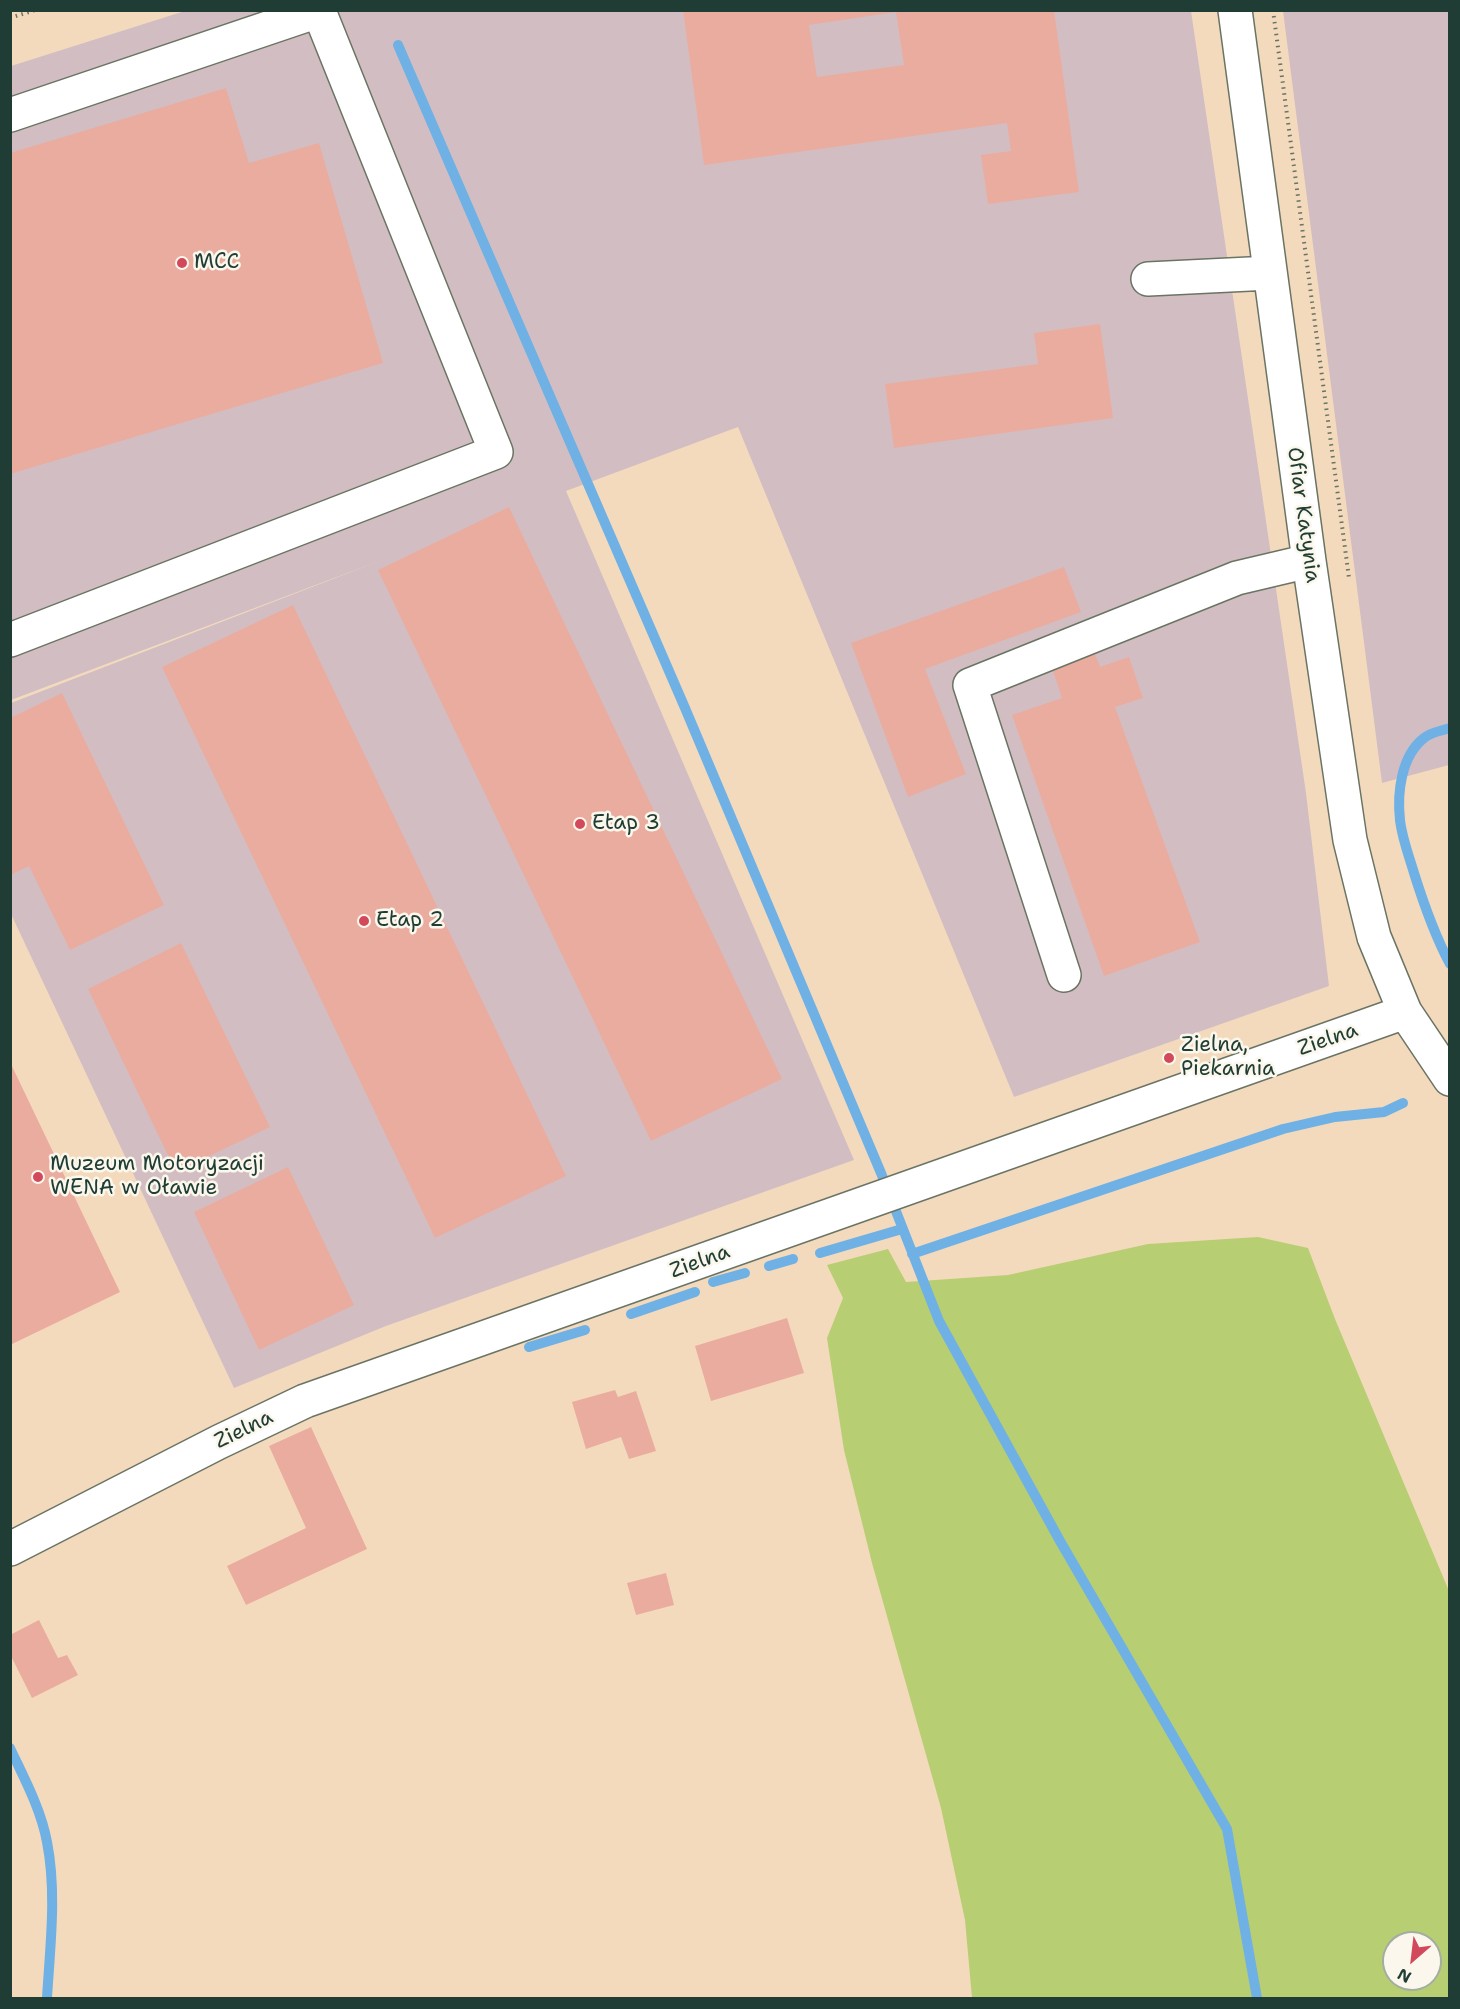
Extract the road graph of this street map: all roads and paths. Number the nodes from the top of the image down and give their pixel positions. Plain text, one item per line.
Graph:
1 (36, 10) edge
2 (1235, 10) edge
3 (1274, 10) edge
4 (320, 11) edge
5 (10, 18) edge
6 (10, 115) edge
7 (1270, 273) junction
8 (1148, 279) dead end
9 (1309, 561) junction
10 (1349, 579) dead end
11 (10, 640) edge
12 (1064, 975) dead end
13 (1405, 1012) junction
14 (1449, 1079) edge
15 (10, 1549) edge

1 - 5 path
2 - 7 street, Ofiar Katynia
3 - 10 path
4 - 6 street
4 - 11 street
7 - 8 street
7 - 9 street, Ofiar Katynia
9 - 12 street
9 - 13 street, Ofiar Katynia
13 - 14 street, Ofiar Katynia
13 - 15 street, Zielna

